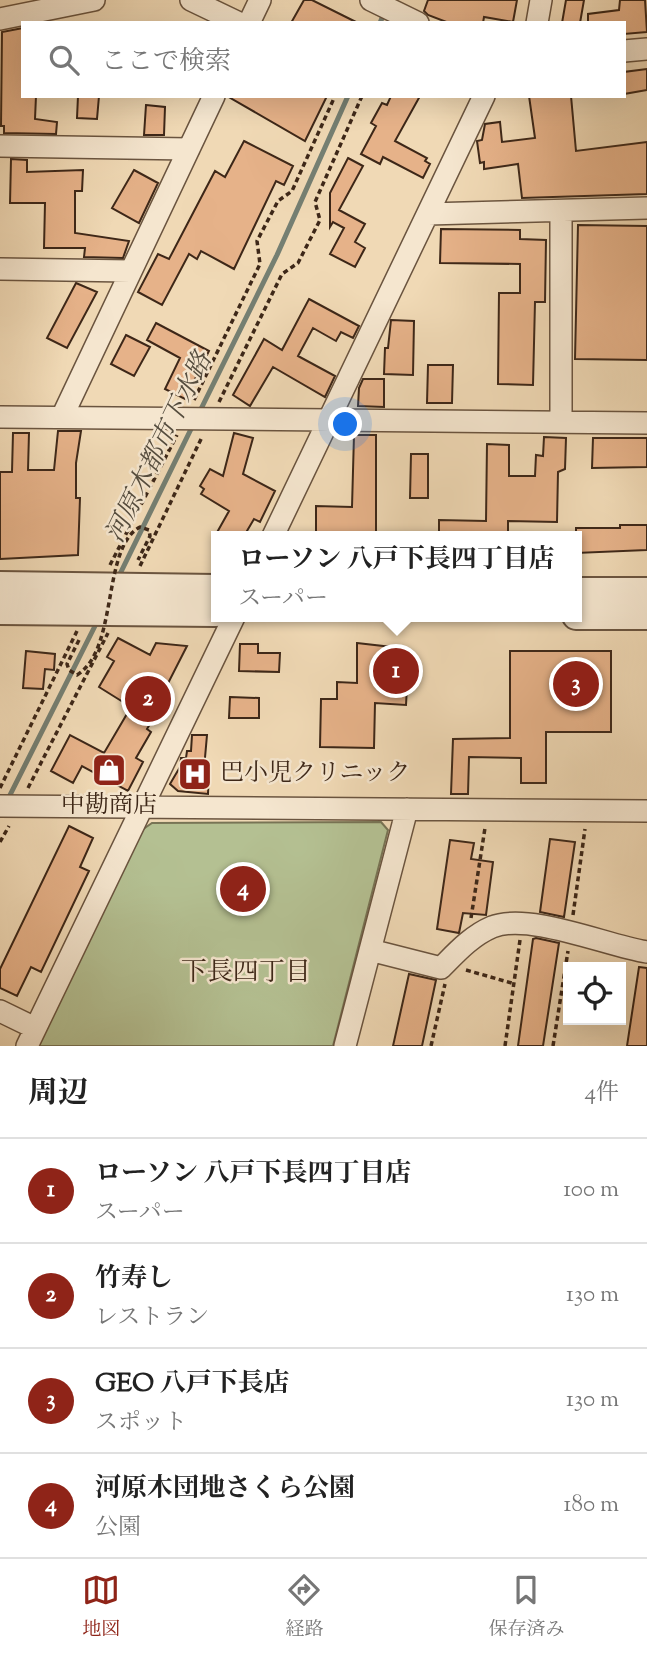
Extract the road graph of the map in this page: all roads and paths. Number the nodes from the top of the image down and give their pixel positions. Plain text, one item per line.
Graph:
1 (94, 0) edge
2 (191, 0) edge
3 (260, 0) edge
4 (371, 0) edge
5 (541, 0) edge
6 (0, 19) edge
7 (235, 21) edge
8 (250, 21) edge
9 (414, 21) edge
10 (537, 21) edge
11 (647, 49) edge
12 (626, 51) edge
13 (213, 98) edge
14 (334, 98) edge
15 (361, 98) edge
16 (483, 98) edge
17 (0, 146) edge
18 (189, 149) junction
19 (647, 208) edge
20 (561, 211) junction
21 (428, 214) junction
22 (0, 269) edge
23 (130, 271) junction
24 (0, 417) edge
25 (62, 417) junction
26 (211, 418) junction
27 (185, 419) junction
28 (328, 419) junction
29 (561, 422) junction
30 (647, 422) edge
31 (275, 531) edge
32 (138, 560) dead end
33 (121, 568) dead end
34 (133, 568) dead end
35 (0, 585) edge
36 (211, 588) edge
37 (582, 591) edge
38 (647, 591) edge
39 (0, 611) edge
40 (211, 613) edge
41 (582, 616) edge
42 (647, 616) edge
43 (232, 622) edge
44 (97, 631) dead end
45 (0, 789) edge
46 (9, 807) edge
47 (140, 807) junction
48 (407, 809) junction
49 (647, 811) edge
50 (486, 819) dead end
51 (0, 842) edge
52 (521, 925) junction
53 (468, 941) junction
54 (370, 950) junction
55 (647, 952) edge
56 (447, 965) junction
57 (515, 984) junction
58 (0, 1011) edge
59 (31, 1037) edge
60 (345, 1046) edge
61 (431, 1046) edge
62 (505, 1046) edge

1 - 6 street
2 - 7 street
3 - 8 street
4 - 9 street
5 - 10 street
11 - 12 street
13 - 18 street
14 - 27 path
15 - 26 path
16 - 21 street
17 - 18 street
18 - 23 street
19 - 20 street
20 - 21 street
20 - 29 street
21 - 28 street
22 - 23 street
23 - 25 street
24 - 25 street
25 - 27 street
26 - 27 street
26 - 28 street
26 - 34 path
27 - 33 path
28 - 29 street
28 - 31 street
29 - 30 street
32 - 45 path, bridge
35 - 36 street
37 - 38 street
39 - 40 street
41 - 42 street
43 - 47 street
44 - 46 path
46 - 47 street
46 - 51 path
47 - 48 street
47 - 59 street
48 - 49 street
48 - 54 street
50 - 53 path
52 - 53 street
52 - 55 street
52 - 57 path
53 - 56 street
54 - 56 street
54 - 60 street
56 - 57 path
56 - 61 path
57 - 62 path
58 - 59 street

